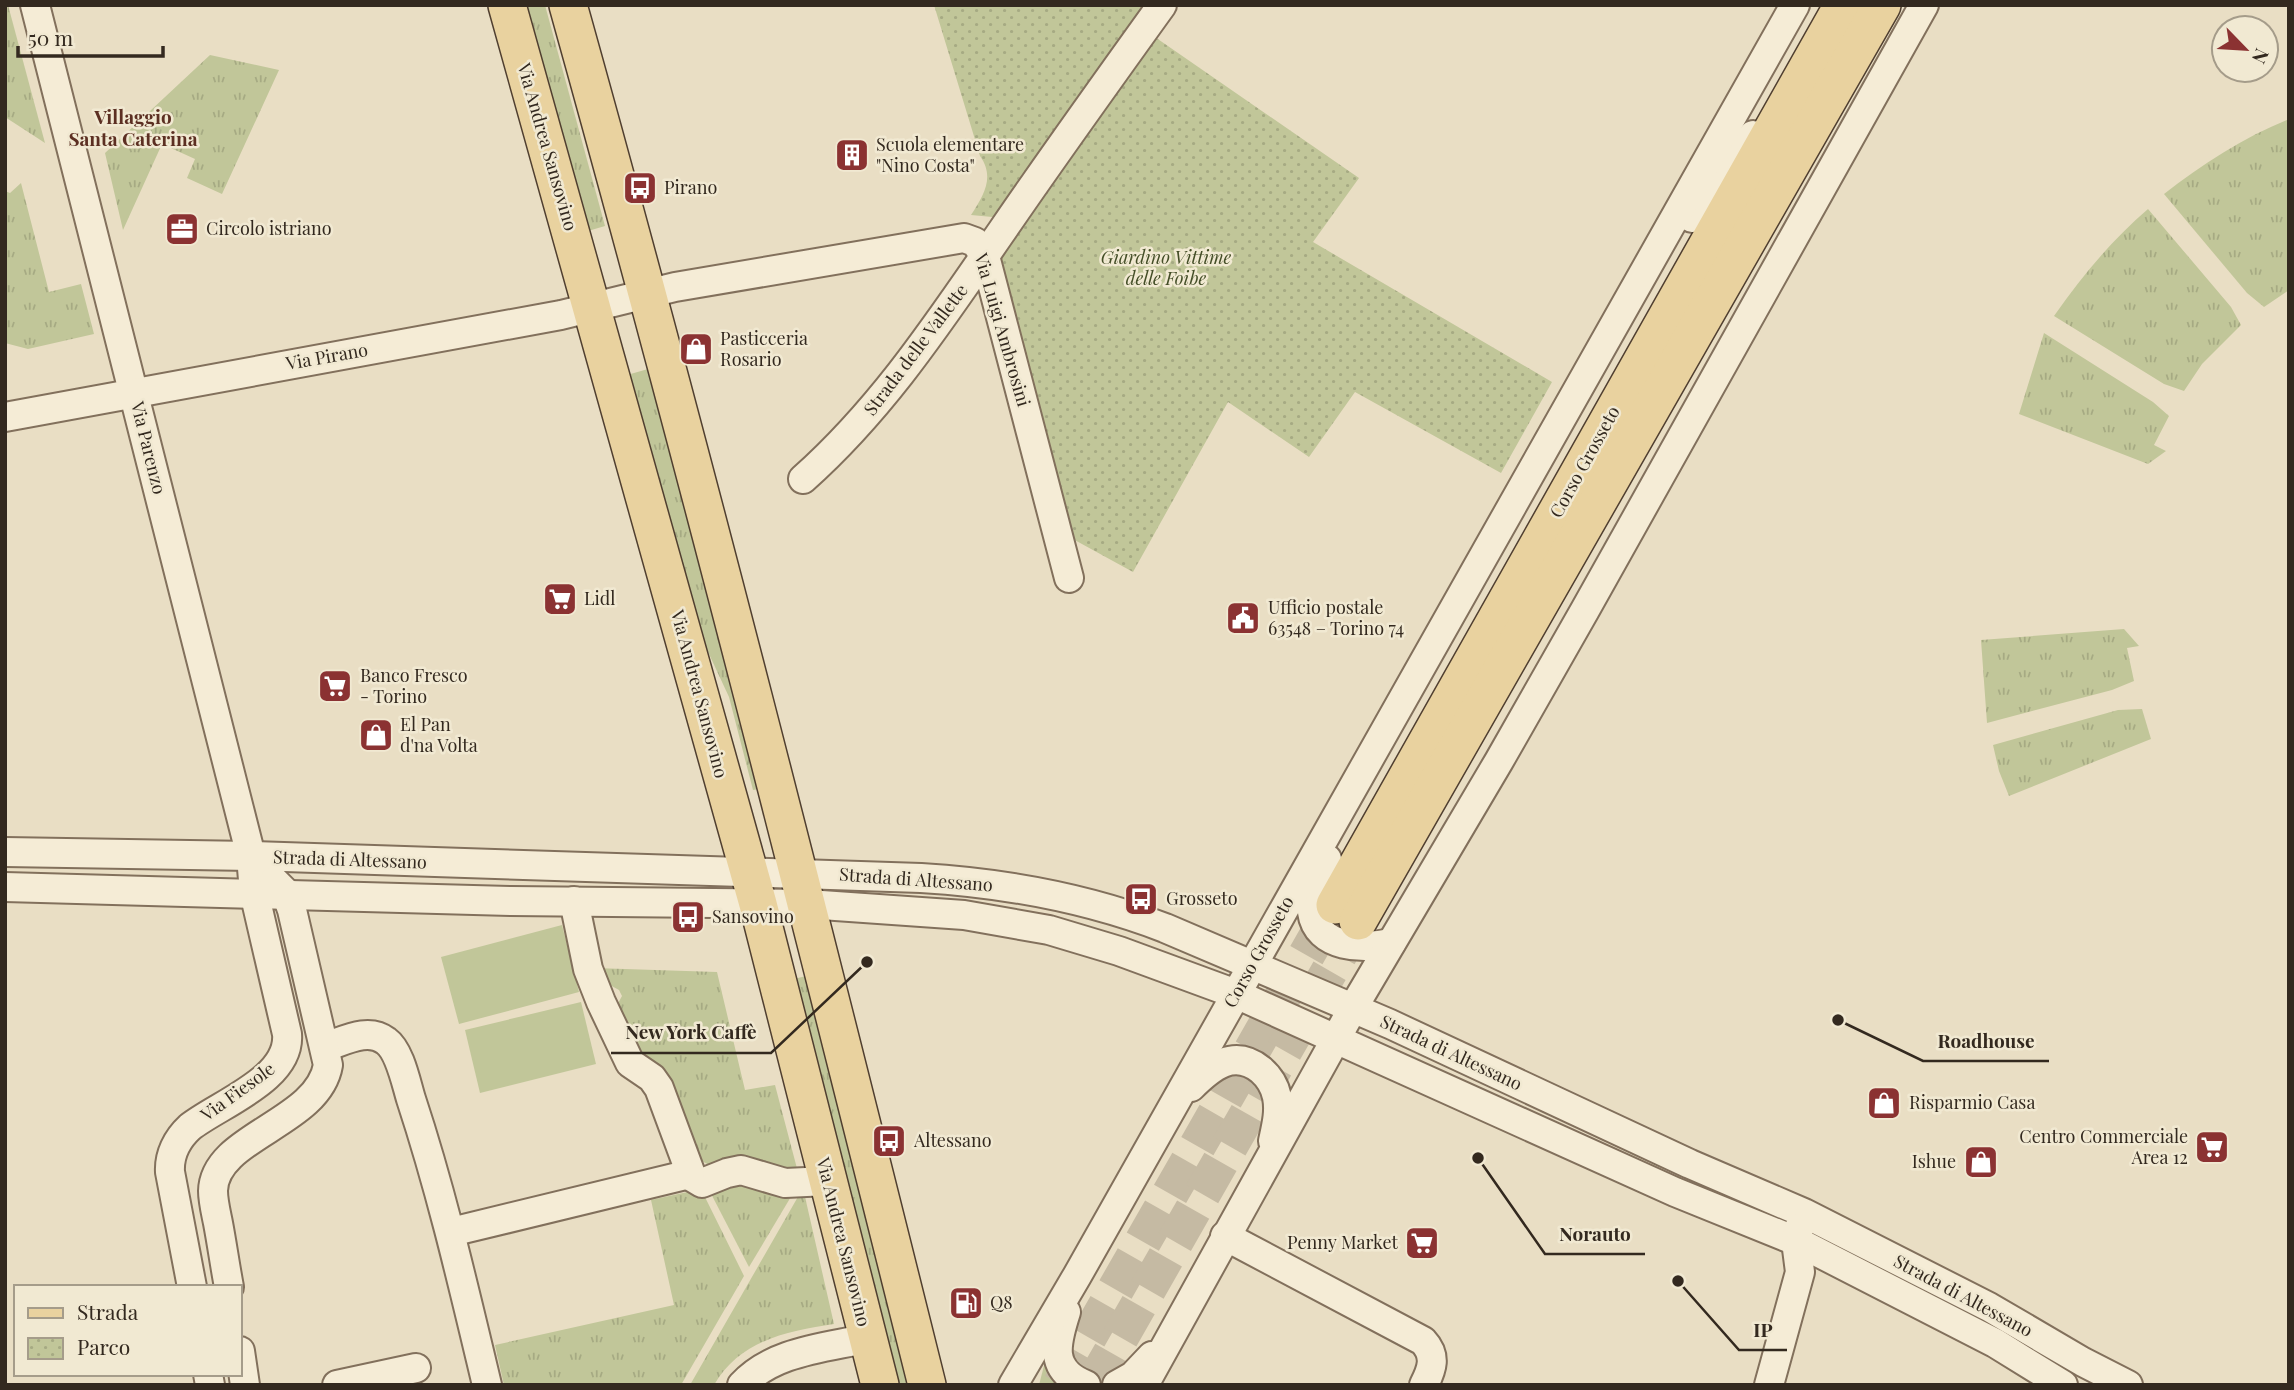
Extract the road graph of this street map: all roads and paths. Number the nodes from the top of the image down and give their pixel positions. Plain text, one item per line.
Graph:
1 (36, 5) edge
2 (508, 5) edge
3 (568, 5) edge
4 (1162, 5) edge
5 (1795, 5) edge
6 (1882, 5) edge
7 (1923, 5) edge
8 (1839, 12) edge
9 (1810, 205) junction
10 (985, 256) junction
11 (1640, 281) junction
12 (649, 292) junction
13 (592, 308) junction
14 (134, 393) junction
15 (5, 418) edge
16 (1644, 422) junction
17 (803, 479) dead end
18 (1069, 578) dead end
19 (1345, 799) junction
20 (5, 852) edge
21 (251, 856) junction
22 (5, 887) edge
23 (753, 888) junction
24 (804, 888) junction
25 (254, 892) junction
26 (286, 893) junction
27 (574, 901) junction
28 (1391, 943) junction
29 (1251, 965) junction
30 (1236, 993) junction
31 (1353, 1008) junction
32 (1336, 1039) junction
33 (325, 1047) junction
34 (1174, 1105) junction
35 (1269, 1161) junction
36 (690, 1174) junction
37 (828, 1181) junction
38 (1804, 1213) junction
39 (451, 1232) junction
40 (1226, 1236) junction
41 (1796, 1241) junction
42 (1077, 1276) junction
43 (192, 1285) edge
44 (229, 1285) edge
45 (1171, 1334) junction
46 (868, 1338) junction
47 (1039, 1338) junction
48 (242, 1365) edge
49 (416, 1368) dead end
50 (2078, 1373) edge
51 (245, 1385) edge
52 (338, 1385) edge
53 (487, 1385) edge
54 (742, 1385) edge
55 (880, 1385) edge
56 (928, 1385) edge
57 (1013, 1385) edge
58 (1027, 1385) edge
59 (1086, 1385) edge
60 (1116, 1385) edge
61 (1144, 1385) edge
62 (1424, 1385) edge
63 (1769, 1385) edge
64 (2063, 1385) edge
65 (2127, 1385) edge

1 - 14 street, Via Parenzo
2 - 13 main road, Via Andrea Sansovino
3 - 12 main road
4 - 10 street, Strada delle Vallette
5 - 11 street, Corso Grosseto
6 - 16 main road, Corso Grosseto
7 - 9 street, Corso Grosseto
8 - 11 street, Corso Grosseto
8 - 16 main road, Corso Grosseto
9 - 16 street, Corso Grosseto
9 - 28 street, Corso Grosseto
10 - 12 street, Via Luigi Ambrosini
10 - 17 street, Strada delle Vallette
10 - 18 street, Via Luigi Ambrosini
11 - 19 street, Corso Grosseto
12 - 13 street, Via Pirano
12 - 24 main road
13 - 14 street, Via Pirano
13 - 23 main road, Via Andrea Sansovino
14 - 15 street, Via Pirano
14 - 21 street, Via Parenzo
19 - 28 street, Corso Grosseto
19 - 29 street, Corso Grosseto
20 - 21 street, Strada di Altessano
21 - 23 street, Strada di Altessano
21 - 25 street, Via Parenzo
21 - 26 street
22 - 25 street, Strada di Altessano
23 - 24 street, Strada di Altessano
23 - 27 street, Strada di Altessano
23 - 37 main road, Via Andrea Sansovino
24 - 29 street, Strada di Altessano
24 - 30 street, Strada di Altessano
24 - 56 main road
25 - 26 street, Strada di Altessano
25 - 43 street, Via Fiesole
26 - 27 street, Strada di Altessano
26 - 33 street
27 - 36 street
28 - 31 street, Corso Grosseto
29 - 30 street, Corso Grosseto
29 - 31 street, Strada di Altessano
30 - 32 street, Strada di Altessano
30 - 34 street, Corso Grosseto
31 - 32 street, Corso Grosseto
31 - 38 street, Strada di Altessano
32 - 35 street, Corso Grosseto
32 - 41 street, Strada di Altessano
33 - 39 street
33 - 44 street
34 - 35 street, Corso Grosseto
34 - 42 street, Corso Grosseto
35 - 40 street, Corso Grosseto
36 - 37 street
36 - 39 street
37 - 46 main road, Via Andrea Sansovino
38 - 41 street
38 - 50 street, Strada di Altessano
39 - 53 street
40 - 45 street, Corso Grosseto
40 - 62 street
41 - 63 street
41 - 64 street, Strada di Altessano
42 - 47 street, Corso Grosseto
42 - 59 street, Corso Grosseto
45 - 60 street, Corso Grosseto
45 - 61 street, Corso Grosseto
46 - 54 street
46 - 55 main road, Via Andrea Sansovino
47 - 57 street, Corso Grosseto
47 - 58 street, Corso Grosseto
48 - 51 street
49 - 52 street
50 - 65 street, Strada di Altessano

